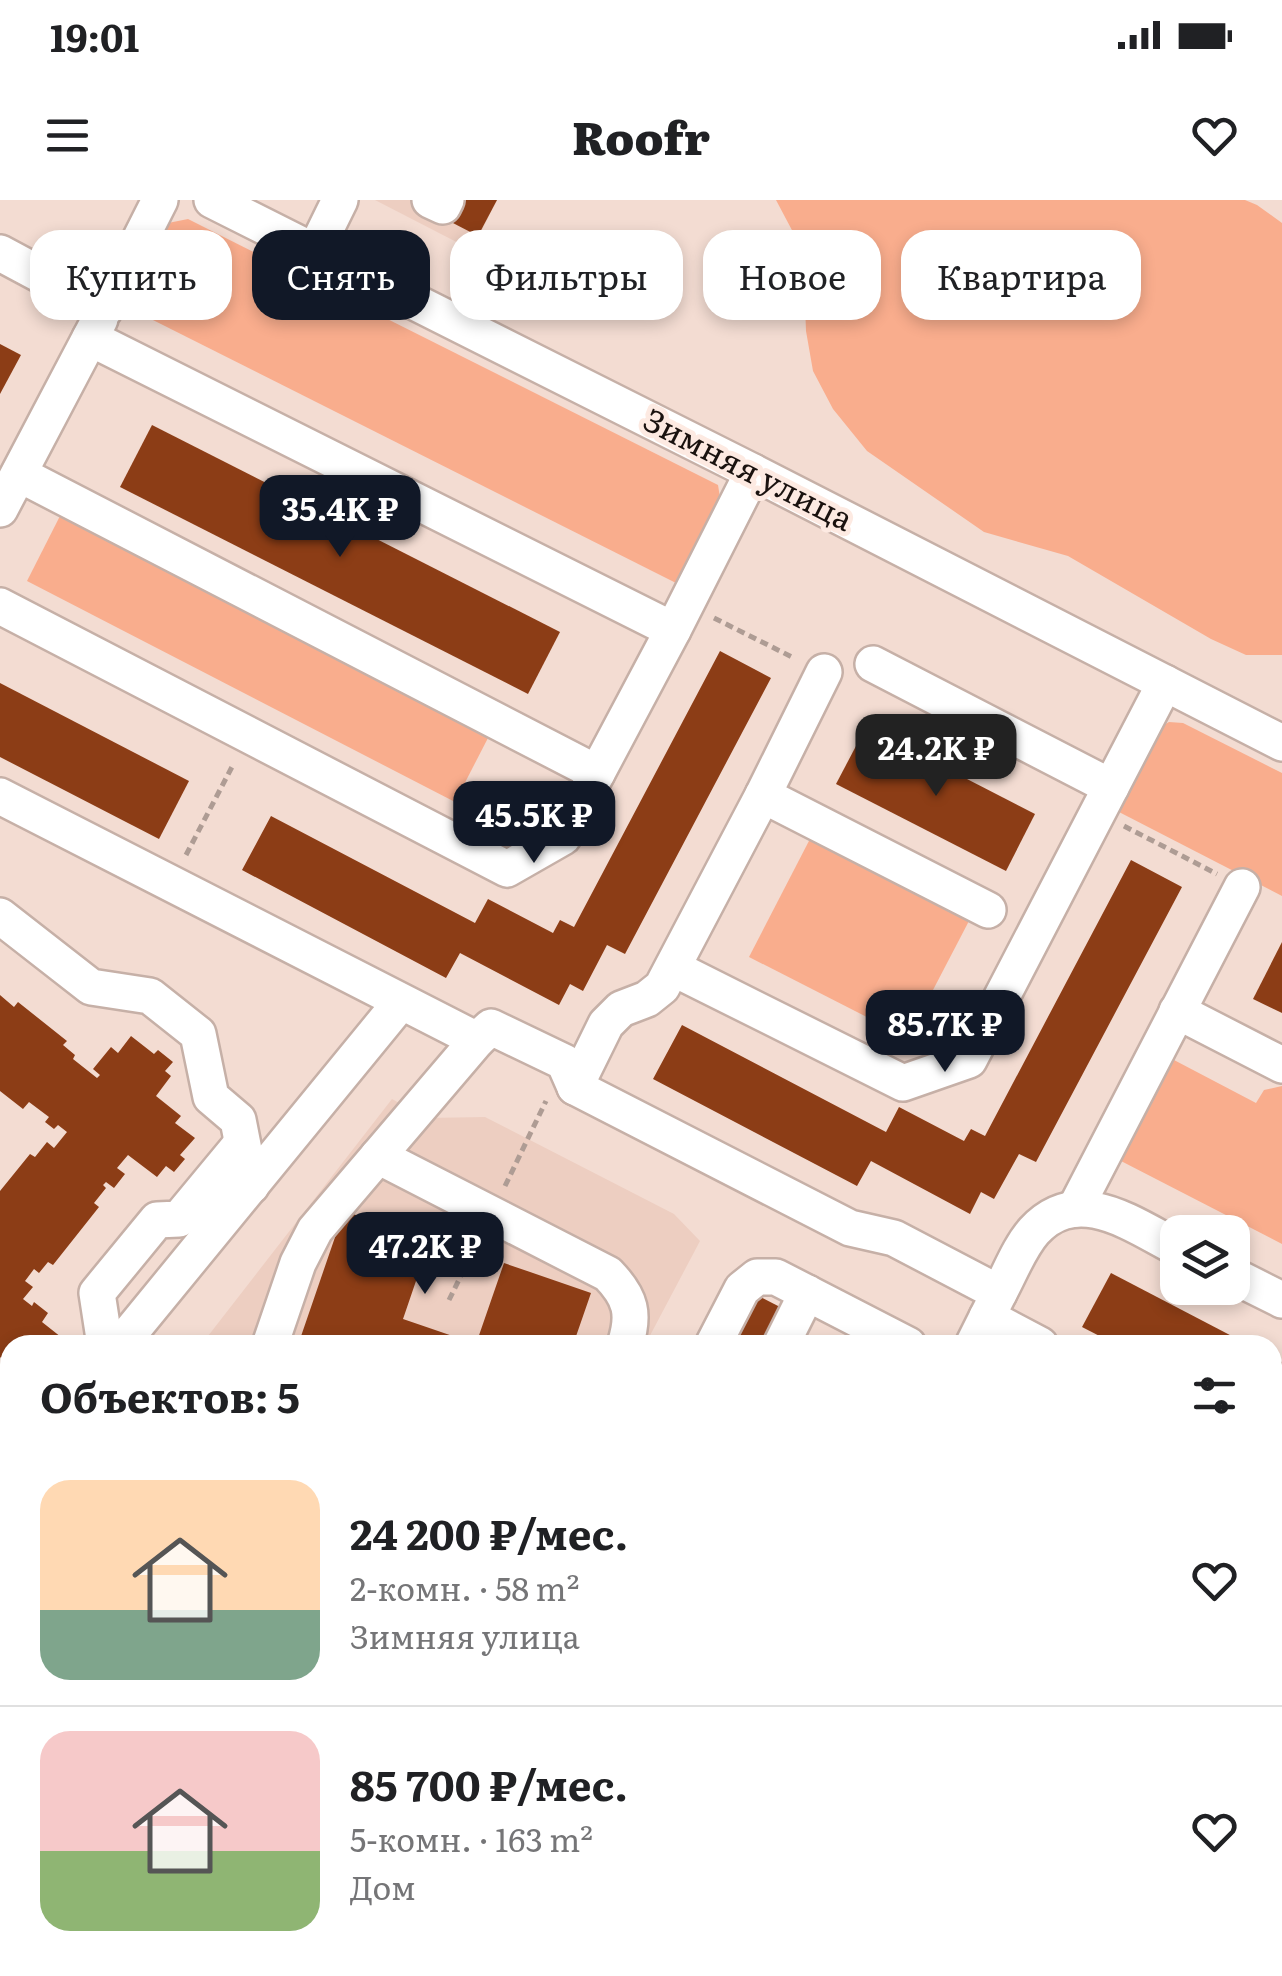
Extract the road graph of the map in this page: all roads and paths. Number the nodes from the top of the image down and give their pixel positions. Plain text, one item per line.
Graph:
1 (160, 200) edge
2 (212, 200) edge
3 (340, 200) edge
4 (430, 200) edge
5 (446, 200) edge
6 (272, 230) edge
7 (325, 230) edge
8 (0, 253) edge
9 (430, 309) edge
10 (98, 323) junction
11 (753, 472) junction
12 (19, 474) junction
13 (0, 509) edge
14 (0, 606) edge
15 (674, 630) junction
16 (873, 664) dead end
17 (824, 672) dead end
18 (1165, 683) junction
19 (249, 735) junction
20 (1282, 742) edge
21 (597, 774) junction
22 (763, 795) junction
23 (0, 796) edge
24 (1104, 800) junction
25 (171, 884) junction
26 (1242, 886) joint
27 (988, 910) dead end
28 (0, 916) edge
29 (673, 968) junction
30 (400, 1002) junction
31 (1177, 1010) junction
32 (477, 1040) junction
33 (1282, 1065) edge
34 (570, 1075) junction
35 (240, 1131) junction
36 (278, 1152) junction
37 (378, 1156) junction
38 (250, 1186) junction
39 (1075, 1209) junction
40 (491, 1214) junction
41 (1160, 1239) edge
42 (1250, 1284) edge
43 (807, 1294) junction
44 (450, 1300) dead end
45 (1282, 1300) edge
46 (986, 1318) edge
47 (103, 1335) edge
48 (128, 1335) edge
49 (273, 1335) edge
50 (628, 1335) edge
51 (719, 1335) edge
52 (786, 1335) edge
53 (888, 1335) edge
54 (1020, 1335) edge

1 - 10 street
2 - 6 street, Зимняя улица
3 - 7 street
4 - 5 street
8 - 10 street
9 - 11 street, Зимняя улица
10 - 12 street
10 - 15 street
11 - 15 street
11 - 18 street, Зимняя улица
12 - 13 street
12 - 21 street
14 - 19 street
15 - 21 street
16 - 24 street
17 - 22 street
18 - 20 street, Зимняя улица
18 - 24 street
19 - 21 street
19 - 25 path
22 - 27 street
22 - 29 street
23 - 25 street
24 - 26 path
24 - 29 street
25 - 30 street
26 - 31 street
28 - 35 street
29 - 34 street
30 - 32 street
30 - 36 street
31 - 33 street
31 - 39 street
32 - 34 street
32 - 37 street
34 - 40 path
34 - 46 street
35 - 36 street
35 - 38 street
35 - 47 street
36 - 38 street
37 - 40 street
37 - 49 street
38 - 48 street
39 - 41 street
39 - 46 street
40 - 44 path
40 - 50 street
42 - 45 street
43 - 51 street
43 - 52 street
43 - 53 street
46 - 54 street

